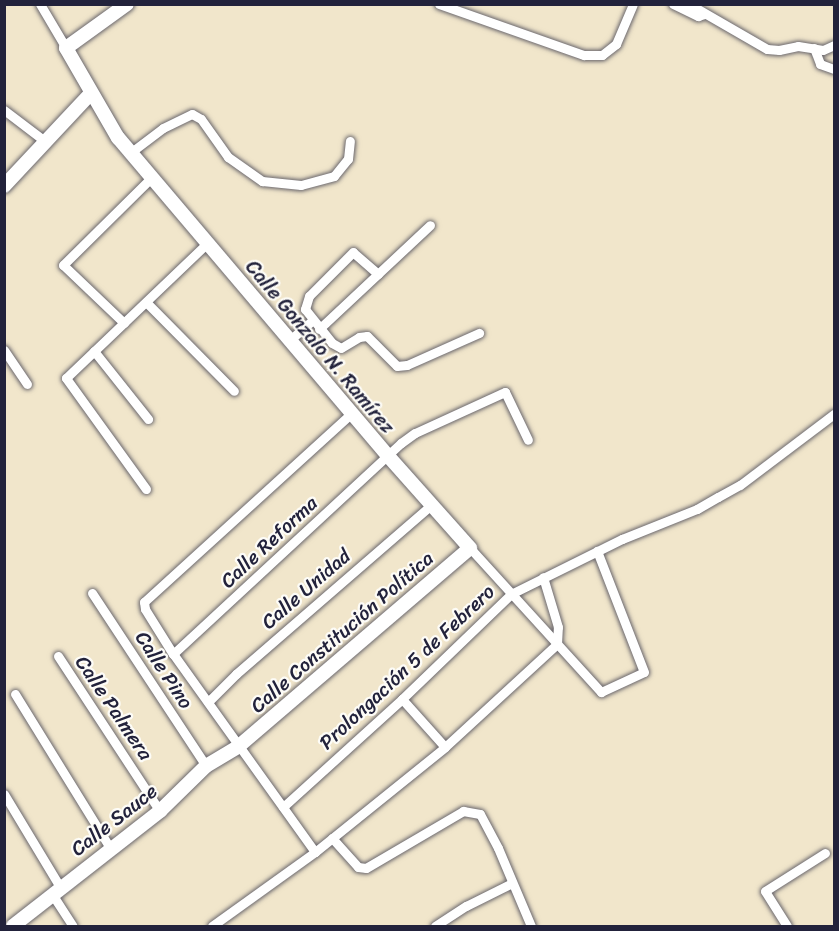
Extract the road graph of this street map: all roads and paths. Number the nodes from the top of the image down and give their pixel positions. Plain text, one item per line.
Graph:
1 (40, 4) edge
2 (127, 4) edge
3 (439, 4) edge
4 (633, 4) edge
5 (673, 4) edge
6 (689, 4) edge
7 (704, 15) junction
8 (834, 45) edge
9 (66, 48) junction
10 (814, 48) junction
11 (834, 69) edge
12 (91, 93) junction
13 (4, 110) edge
14 (350, 141) dead end
15 (46, 142) junction
16 (130, 153) junction
17 (150, 179) junction
18 (4, 186) edge
19 (430, 225) dead end
20 (206, 244) junction
21 (378, 274) junction
22 (146, 302) junction
23 (312, 321) junction
24 (124, 322) junction
25 (320, 329) junction
26 (479, 333) dead end
27 (291, 339) junction
28 (4, 350) edge
29 (94, 351) junction
30 (27, 384) dead end
31 (234, 391) dead end
32 (352, 413) junction
33 (834, 414) edge
34 (148, 419) dead end
35 (528, 440) dead end
36 (388, 456) junction
37 (146, 489) dead end
38 (431, 505) junction
39 (470, 548) junction
40 (597, 551) junction
41 (543, 577) junction
42 (93, 593) dead end
43 (510, 594) junction
44 (557, 644) junction
45 (173, 654) junction
46 (58, 656) dead end
47 (15, 694) dead end
48 (402, 699) junction
49 (208, 702) junction
50 (239, 746) junction
51 (445, 747) junction
52 (206, 766) junction
53 (4, 794) edge
54 (283, 807) junction
55 (160, 811) junction
56 (332, 838) junction
57 (110, 848) junction
58 (315, 852) junction
59 (825, 853) dead end
60 (512, 883) junction
61 (56, 890) junction
62 (13, 927) edge
63 (73, 927) edge
64 (212, 927) edge
65 (435, 927) edge
66 (531, 927) edge
67 (787, 927) edge

1 - 9 street, Calle Gonzalo N. Ramírez
2 - 9 street
3 - 4 street
5 - 7 street
6 - 7 street
7 - 10 street
8 - 10 street
9 - 12 street, Calle Gonzalo N. Ramírez
10 - 11 street
12 - 15 street
12 - 16 street, Calle Gonzalo N. Ramírez
13 - 15 street
14 - 16 street
15 - 18 street
16 - 17 street, Calle Gonzalo N. Ramírez
17 - 20 street, Calle Gonzalo N. Ramírez
17 - 24 street
19 - 21 street
20 - 22 street
20 - 27 street, Calle Gonzalo N. Ramírez
21 - 23 street
21 - 25 street
22 - 24 street
22 - 31 street
23 - 25 street
23 - 27 street
24 - 29 street
25 - 26 street
27 - 32 street, Calle Gonzalo N. Ramírez
28 - 30 street
29 - 34 street
29 - 37 street
32 - 36 street, Calle Gonzalo N. Ramírez
32 - 45 street
33 - 40 street, Prolongación 5 de Febrero
35 - 36 street, Calle Reforma
36 - 38 street, Calle Gonzalo N. Ramírez
36 - 45 street, Calle Reforma
38 - 39 street, Calle Gonzalo N. Ramírez
38 - 49 street, Calle Unidad
39 - 43 street, Calle Gonzalo N. Ramírez
39 - 50 street, Calle Constitución Política
40 - 41 street, Prolongación 5 de Febrero
40 - 44 street, Calle Gonzalo N. Ramírez
41 - 43 street, Prolongación 5 de Febrero
41 - 44 street
42 - 52 street, Calle Pino
43 - 44 street, Calle Gonzalo N. Ramírez
43 - 48 street, Prolongación 5 de Febrero
44 - 51 street
45 - 49 street
46 - 55 street, Calle Palmera
47 - 57 street
48 - 51 street
48 - 54 street, Prolongación 5 de Febrero
49 - 50 street
50 - 52 street, Calle Sauce
50 - 54 street
51 - 56 street
52 - 55 street, Calle Sauce
53 - 61 street
54 - 58 street
55 - 57 street, Calle Sauce
56 - 58 street
56 - 60 street
57 - 61 street, Calle Sauce
58 - 64 street
59 - 67 street
60 - 65 street
60 - 66 street
61 - 62 street, Calle Sauce
61 - 63 street

